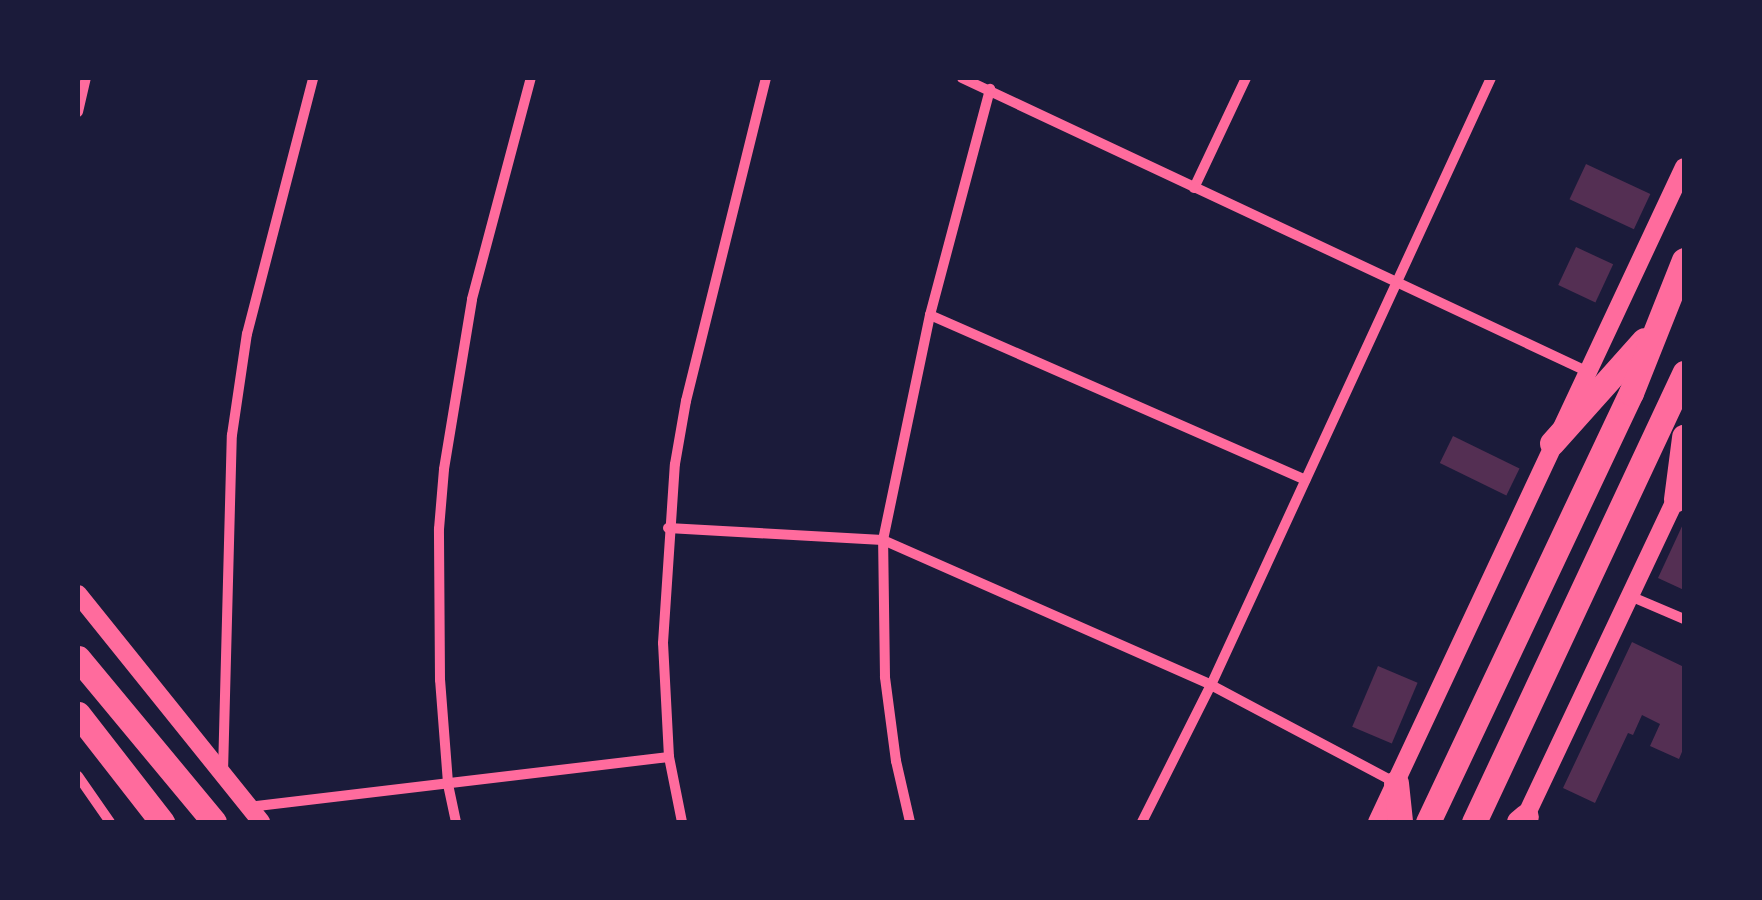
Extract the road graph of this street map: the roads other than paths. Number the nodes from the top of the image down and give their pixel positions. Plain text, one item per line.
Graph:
1 (86, 78) edge
2 (314, 78) edge
3 (531, 78) edge
4 (766, 78) edge
5 (962, 78) edge
6 (1246, 78) edge
7 (1491, 78) edge
8 (990, 89) junction
9 (78, 112) edge
10 (1684, 167) edge
11 (1194, 188) junction
12 (1684, 260) edge
13 (1398, 283) junction
14 (930, 315) junction
15 (1658, 326) junction
16 (1586, 371) junction
17 (1684, 373) edge
18 (1684, 437) edge
19 (1552, 443) junction
20 (1305, 480) junction
21 (1680, 490) edge
22 (668, 528) junction
23 (884, 540) junction
24 (78, 594) edge
25 (1630, 596) junction
26 (1684, 619) edge
27 (78, 658) edge
28 (1211, 685) junction
29 (78, 714) edge
30 (670, 757) junction
31 (222, 772) junction
32 (78, 776) edge
33 (1396, 783) junction
34 (448, 784) junction
35 (255, 815) edge
36 (1527, 821) edge
37 (110, 822) edge
38 (162, 822) edge
39 (214, 822) edge
40 (456, 822) edge
41 (682, 822) edge
42 (910, 822) edge
43 (1142, 822) edge
44 (1378, 822) edge
45 (1400, 822) edge
46 (1428, 822) edge
47 (1474, 822) edge

1 - 9 street
2 - 31 street
3 - 34 street
4 - 22 street
5 - 8 street
6 - 11 street
7 - 13 street
8 - 11 street
8 - 14 street
10 - 16 street
11 - 13 street
12 - 15 main road
13 - 16 street
13 - 20 street
14 - 20 street
14 - 23 street
15 - 19 main road
15 - 46 main road
16 - 19 street
17 - 47 main road
18 - 21 main road
19 - 33 street
20 - 28 street
21 - 25 street
22 - 23 street
22 - 30 street
23 - 28 street
23 - 42 street
24 - 31 street
25 - 26 street
25 - 36 street
27 - 39 main road
28 - 33 street
28 - 43 street
29 - 38 main road
30 - 34 street
30 - 41 street
31 - 35 street
32 - 37 street
33 - 44 street
33 - 45 main road
34 - 35 street
34 - 40 street

